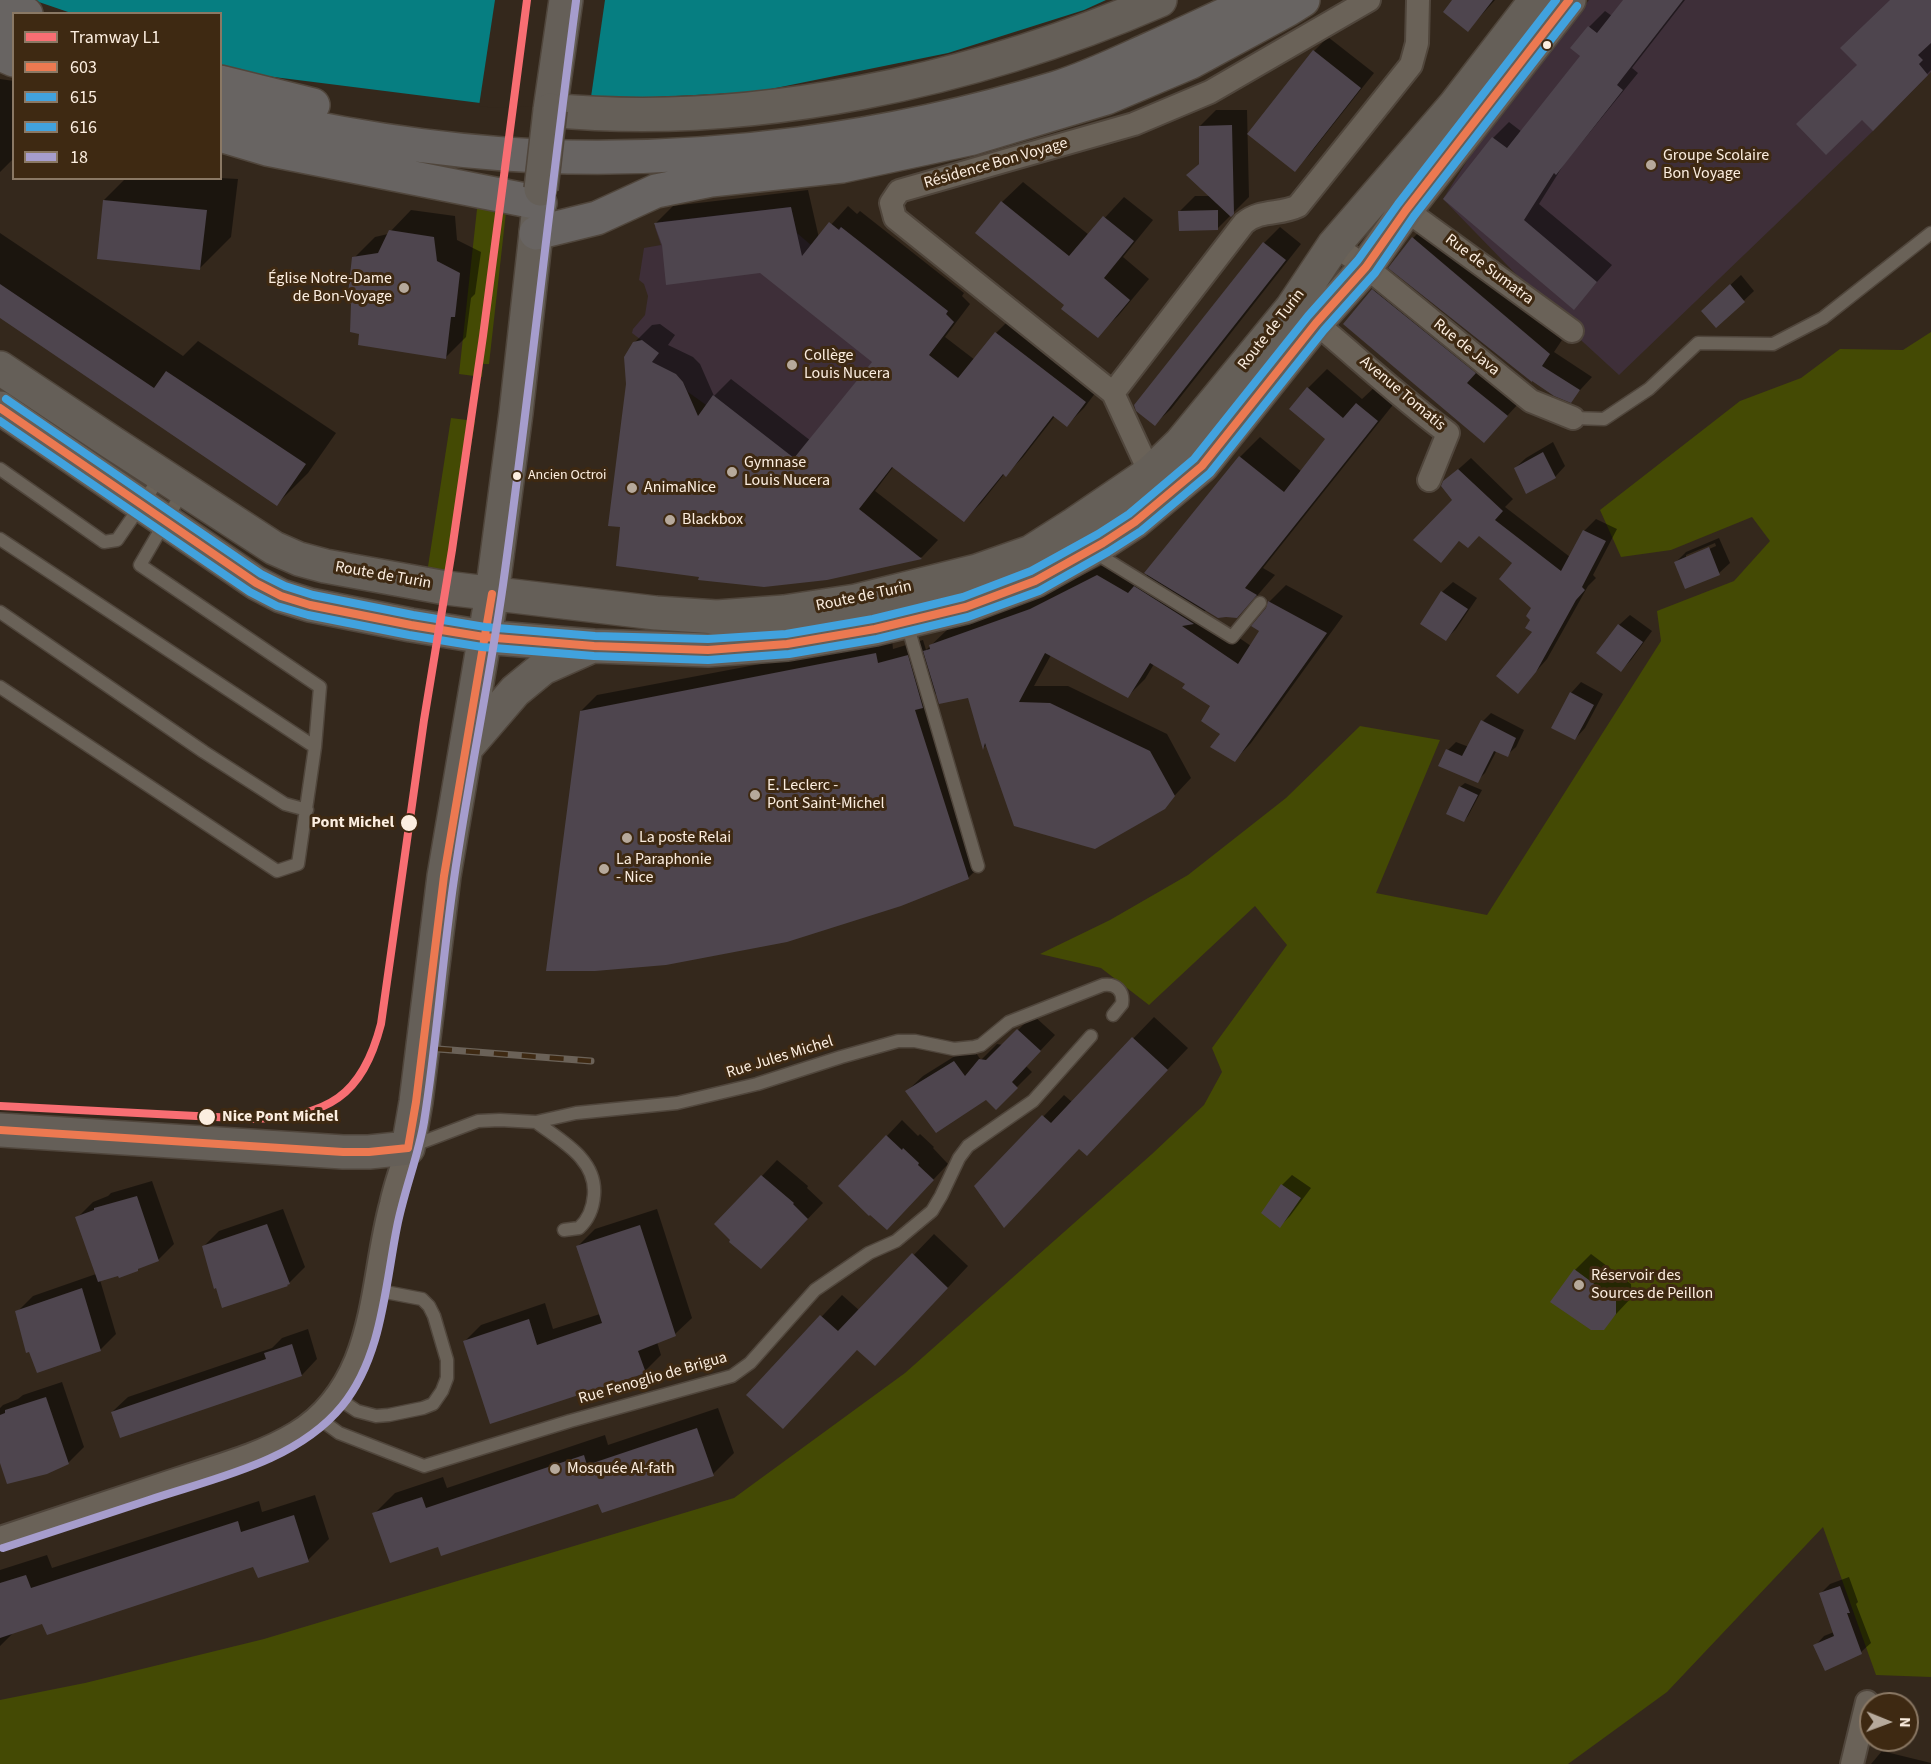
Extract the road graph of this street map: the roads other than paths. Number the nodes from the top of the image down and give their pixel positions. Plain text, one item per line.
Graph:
1 (566, 0) edge
2 (1160, 0) edge
3 (1207, 0) edge
4 (1257, 0) edge
5 (1303, 0) edge
6 (1369, 0) edge
7 (1418, 0) edge
8 (1536, 0) edge
9 (1569, 0) edge
10 (0, 3) edge
11 (21, 12) edge
12 (222, 82) edge
13 (222, 107) edge
14 (550, 110) junction
15 (222, 136) edge
16 (539, 208) junction
17 (1406, 210) junction
18 (1931, 233) edge
19 (1334, 245) junction
20 (1366, 267) junction
21 (1316, 323) junction
22 (1572, 331) dead end
23 (0, 368) edge
24 (1113, 393) junction
25 (0, 408) edge
26 (1573, 418) joint
27 (0, 469) edge
28 (1150, 473) junction
29 (1429, 480) dead end
30 (173, 482) junction
31 (153, 513) junction
32 (0, 539) edge
33 (1090, 550) junction
34 (898, 591) junction
35 (492, 594) junction
36 (1260, 603) dead end
37 (0, 612) edge
38 (907, 622) junction
39 (484, 637) junction
40 (594, 646) junction
41 (0, 687) edge
42 (315, 747) junction
43 (464, 750) junction
44 (307, 810) junction
45 (978, 866) dead end
46 (1113, 1015) dead end
47 (1091, 1036) dead end
48 (536, 1122) junction
49 (0, 1130) edge
50 (408, 1148) junction
51 (564, 1230) dead end
52 (375, 1290) junction
53 (336, 1397) junction
54 (317, 1417) junction
55 (0, 1538) edge
56 (1859, 1737) edge
57 (1852, 1764) edge

1 - 14 main road
2 - 14 main road
3 - 12 main road
4 - 13 main road
5 - 16 main road
6 - 24 street, Résidence Bon Voyage
7 - 24 street
8 - 19 main road, Route de Turin
9 - 17 main road, Route de Turin
10 - 11 main road
14 - 16 main road, bridge
15 - 16 main road
16 - 35 main road
17 - 20 main road, Route de Turin
17 - 22 street, Rue de Sumatra
18 - 26 lane
19 - 20 street, Rue de Java
19 - 28 main road, Route de Turin
20 - 21 main road, Route de Turin
20 - 26 street, Rue de Java
21 - 29 street, Avenue Tomatis
21 - 33 main road, Route de Turin
23 - 30 main road, Route de Turin
24 - 28 street, Résidence Bon Voyage
25 - 31 main road, Route de Turin
27 - 31 lane
28 - 34 main road, Route de Turin
30 - 31 lane
30 - 31 lane
30 - 35 main road, Route de Turin
31 - 39 main road, Route de Turin
31 - 42 lane
32 - 42 lane
33 - 36 lane
33 - 38 main road, Route de Turin
34 - 35 main road, Route de Turin
34 - 38 lane
35 - 39 main road
37 - 44 lane
38 - 40 main road, Route de Turin
38 - 45 lane
39 - 40 main road, Route de Turin
39 - 43 main road
40 - 43 main road
41 - 44 lane
42 - 44 lane
43 - 50 main road
46 - 48 lane, Rue Jules Michel
47 - 54 lane, Rue Fenoglio de Brigua
48 - 50 lane, Rue Jules Michel
48 - 51 lane
49 - 50 main road
50 - 52 street
52 - 53 street
52 - 53 lane
53 - 54 street
54 - 55 street
56 - 57 street

